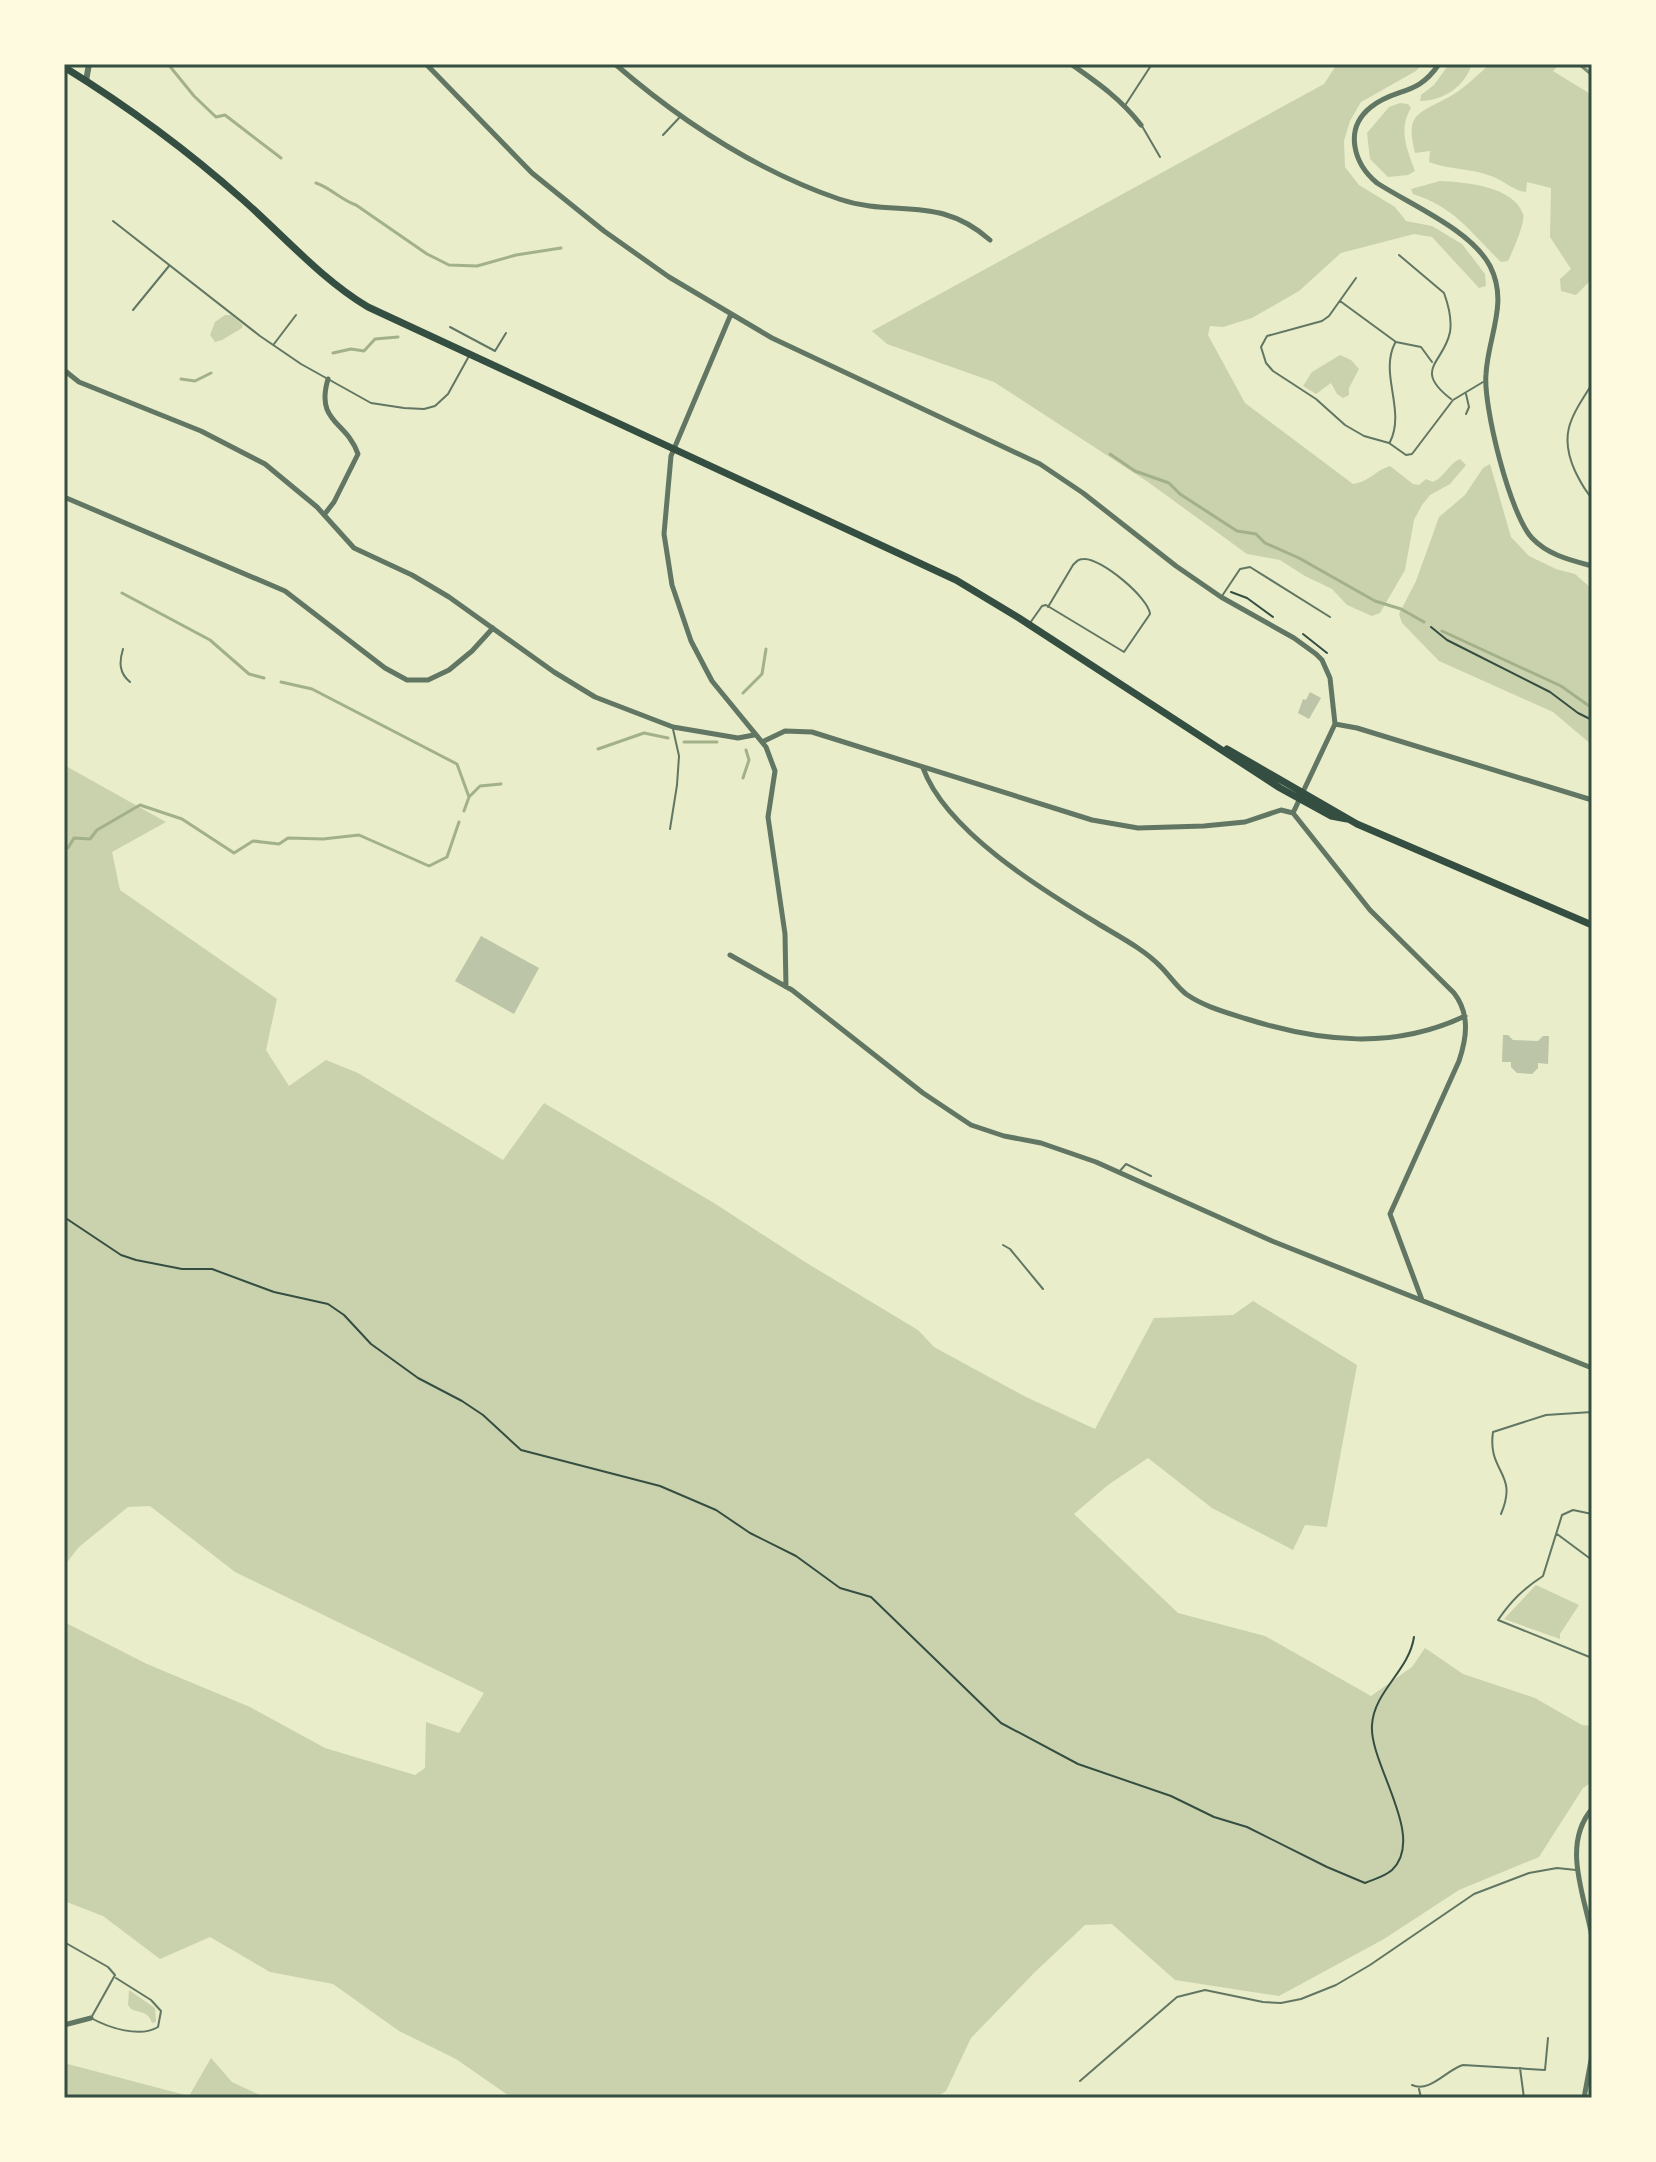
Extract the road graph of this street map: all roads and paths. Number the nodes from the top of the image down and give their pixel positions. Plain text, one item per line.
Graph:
1 (89, 64) edge
2 (426, 64) edge
3 (615, 64) edge
4 (1071, 64) edge
5 (1152, 64) edge
6 (1439, 64) edge
7 (64, 67) edge
8 (86, 81) junction
9 (1125, 105) junction
10 (680, 117) junction
11 (1141, 125) joint
12 (663, 135) dead end
13 (1160, 157) dead end
14 (113, 221) dead end
15 (990, 240) dead end
16 (1399, 255) dead end
17 (170, 265) junction
18 (1356, 278) dead end
19 (1340, 301) junction
20 (133, 310) dead end
21 (731, 314) junction
22 (296, 315) dead end
23 (450, 327) dead end
24 (506, 333) dead end
25 (1396, 342) junction
26 (273, 345) junction
27 (470, 355) junction
28 (1432, 363) junction
29 (64, 370) edge
30 (328, 379) junction
31 (1485, 380) junction
32 (1592, 384) edge
33 (1466, 393) junction
34 (1453, 400) junction
35 (1466, 414) dead end
36 (1389, 443) junction
37 (674, 448) junction
38 (64, 497) edge
39 (1592, 498) edge
40 (324, 515) junction
41 (1592, 566) edge
42 (1226, 590) junction
43 (1221, 597) junction
44 (1048, 607) junction
45 (1330, 617) dead end
46 (1279, 620) dead end
47 (1029, 624) junction
48 (1431, 627) dead end
49 (493, 628) junction
50 (1301, 633) dead end
51 (123, 649) dead end
52 (1327, 653) dead end
53 (130, 682) dead end
54 (1592, 720) edge
55 (1335, 724) junction
56 (673, 727) junction
57 (754, 735) junction
58 (762, 742) junction
59 (923, 768) junction
60 (1302, 796) junction
61 (1592, 800) edge
62 (1293, 813) junction
63 (670, 829) dead end
64 (1592, 925) edge
65 (730, 955) dead end
66 (786, 987) junction
67 (1465, 1016) junction
68 (1118, 1173) junction
69 (1151, 1176) dead end
70 (64, 1217) edge
71 (1003, 1245) dead end
72 (1043, 1289) dead end
73 (1422, 1300) junction
74 (1592, 1368) edge
75 (1592, 1412) edge
76 (1501, 1514) dead end
77 (1592, 1514) edge
78 (1556, 1534) junction
79 (1592, 1560) edge
80 (1414, 1637) dead end
81 (1592, 1649) edge
82 (1588, 1655) junction
83 (1592, 1658) edge
84 (1592, 1809) edge
85 (1577, 1870) junction
86 (1592, 1937) edge
87 (64, 1942) edge
88 (116, 1978) junction
89 (91, 2018) junction
90 (64, 2025) edge
91 (1548, 2038) dead end
92 (1592, 2055) edge
93 (1520, 2068) junction
94 (1080, 2081) dead end
95 (1412, 2085) dead end
96 (1419, 2088) junction
97 (1421, 2098) edge
98 (1524, 2098) edge
99 (1584, 2098) edge

1 - 8 street
2 - 21 street
3 - 10 street
4 - 9 street
5 - 9 lane
6 - 31 street
7 - 8 main road
8 - 27 main road
9 - 11 street
10 - 12 lane
10 - 15 street
11 - 13 lane
14 - 17 lane
16 - 28 lane
17 - 20 lane
17 - 26 lane
18 - 19 lane
19 - 25 lane
19 - 36 lane
21 - 37 street
21 - 43 street
22 - 26 lane
23 - 24 lane
25 - 28 lane
25 - 36 lane
26 - 30 lane
27 - 30 lane
27 - 37 main road
28 - 34 lane
29 - 40 street
30 - 40 street
31 - 33 lane
31 - 41 street
32 - 39 lane
33 - 34 lane
33 - 35 lane
34 - 36 lane
37 - 47 main road
37 - 57 street
38 - 49 street
40 - 49 street
42 - 43 lane
42 - 45 lane
42 - 46 path
43 - 55 street
44 - 44 lane
44 - 47 lane
47 - 60 main road
48 - 54 path
49 - 56 street
50 - 52 path
51 - 53 lane
55 - 60 street
55 - 61 street
56 - 57 street
56 - 63 lane
57 - 58 street
58 - 59 street
58 - 66 street
59 - 62 street
59 - 67 street
60 - 62 street
60 - 64 main road
62 - 67 street
65 - 66 street
66 - 68 street
67 - 73 street
68 - 69 lane
68 - 73 street
70 - 80 path
71 - 72 lane
73 - 74 street
75 - 76 lane
77 - 78 lane
78 - 79 lane
78 - 82 lane
81 - 82 lane
82 - 83 lane
84 - 85 street
85 - 86 street
85 - 94 lane
87 - 88 lane
88 - 89 lane
88 - 89 lane
89 - 90 street
91 - 93 lane
92 - 99 street
93 - 96 lane
93 - 98 lane
95 - 96 lane
96 - 97 lane

